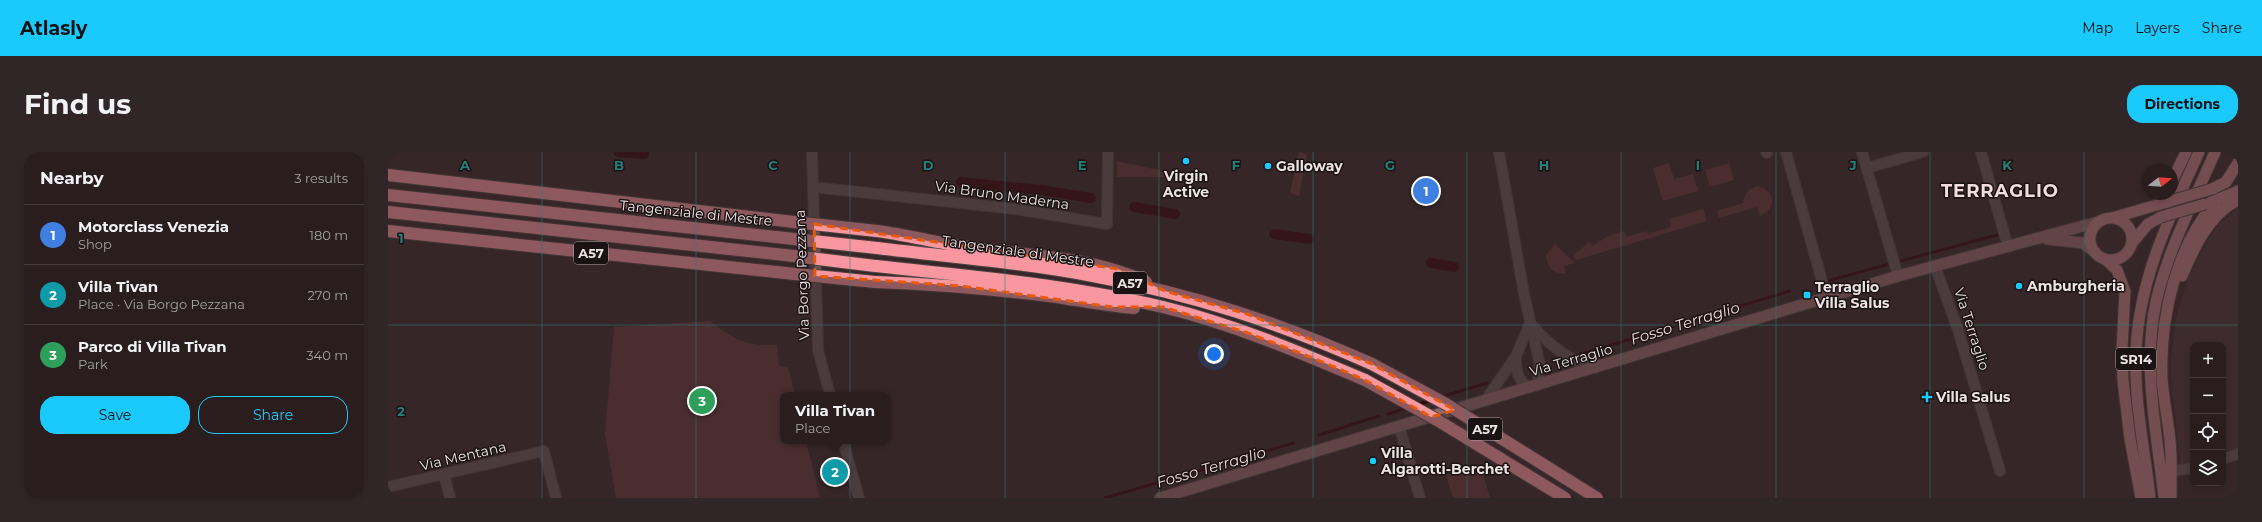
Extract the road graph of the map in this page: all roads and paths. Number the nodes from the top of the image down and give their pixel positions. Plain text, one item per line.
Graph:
1 (812, 152) edge
2 (1108, 152) edge
3 (1499, 152) edge
4 (1786, 152) edge
5 (1862, 152) edge
6 (1923, 152) edge
7 (1981, 152) edge
8 (2186, 152) edge
9 (2199, 152) edge
10 (2215, 152) edge
11 (2238, 163) edge
12 (1867, 168) junction
13 (2178, 169) edge
14 (388, 175) edge
15 (822, 188) dead end
16 (2238, 191) edge
17 (388, 195) edge
18 (2217, 200) junction
19 (2238, 200) edge
20 (2169, 201) edge
21 (388, 212) edge
22 (2112, 218) junction
23 (2098, 222) junction
24 (388, 231) edge
25 (2041, 238) junction
26 (2006, 239) junction
27 (2132, 244) junction
28 (2095, 252) junction
29 (2105, 259) junction
30 (1935, 266) junction
31 (1897, 274) junction
32 (1165, 291) junction
33 (1827, 299) junction
34 (2170, 300) junction
35 (1163, 307) junction
36 (1530, 323) junction
37 (1516, 356) junction
38 (1595, 368) junction
39 (1533, 387) junction
40 (829, 392) edge
41 (1485, 401) junction
42 (1399, 426) junction
43 (844, 444) edge
44 (2238, 454) edge
45 (2226, 458) edge
46 (2190, 468) edge
47 (2000, 471) dead end
48 (2171, 471) junction
49 (444, 474) junction
50 (388, 487) edge
51 (450, 498) edge
52 (556, 498) edge
53 (859, 498) edge
54 (1160, 498) edge
55 (1420, 498) edge
56 (1565, 498) edge
57 (1597, 498) edge
58 (2141, 498) edge
59 (2150, 498) edge
60 (2164, 498) edge
61 (2171, 498) edge

1 - 40 street, Via Borgo Pezzana
2 - 15 street, Via Bruno Maderna
3 - 36 street
4 - 33 street
5 - 12 street
6 - 12 street
7 - 26 street
8 - 13 main road
9 - 20 main road
10 - 60 main road, SR14
11 - 20 main road, bridge
12 - 31 street
14 - 32 highway, A57, bridge
16 - 18 main road
17 - 32 highway, Tangenziale di Mestre / A57, bridge
18 - 27 main road, bridge
18 - 34 main road, SR14
19 - 34 main road
20 - 22 main road
20 - 59 main road, SR14
21 - 35 highway, A57, bridge
22 - 23 main road
22 - 27 main road
23 - 25 main road, Via Terraglio
23 - 28 main road
24 - 35 highway, A57, bridge
25 - 26 main road, Via Terraglio
25 - 28 main road, Via Terraglio
26 - 30 main road, Via Terraglio
27 - 29 main road
28 - 29 main road
29 - 58 main road, SR14
30 - 31 main road, Via Terraglio
30 - 47 street, Via Terraglio
31 - 33 main road, Via Terraglio
32 - 57 highway, Tangenziale di Mestre / A57, bridge
33 - 38 main road, Via Terraglio
34 - 48 main road, SR14
35 - 56 highway, A57, bridge
36 - 37 street
36 - 38 street
36 - 39 street
37 - 39 street
37 - 41 street
38 - 39 main road, Via Terraglio
39 - 41 main road, Via Terraglio
41 - 42 main road, Via Terraglio
42 - 54 main road, Via Terraglio
42 - 55 street
43 - 53 street
44 - 45 street
46 - 48 street
48 - 61 main road, SR14
49 - 50 street, Via Mentana
49 - 51 street
49 - 52 street, Via Mentana

